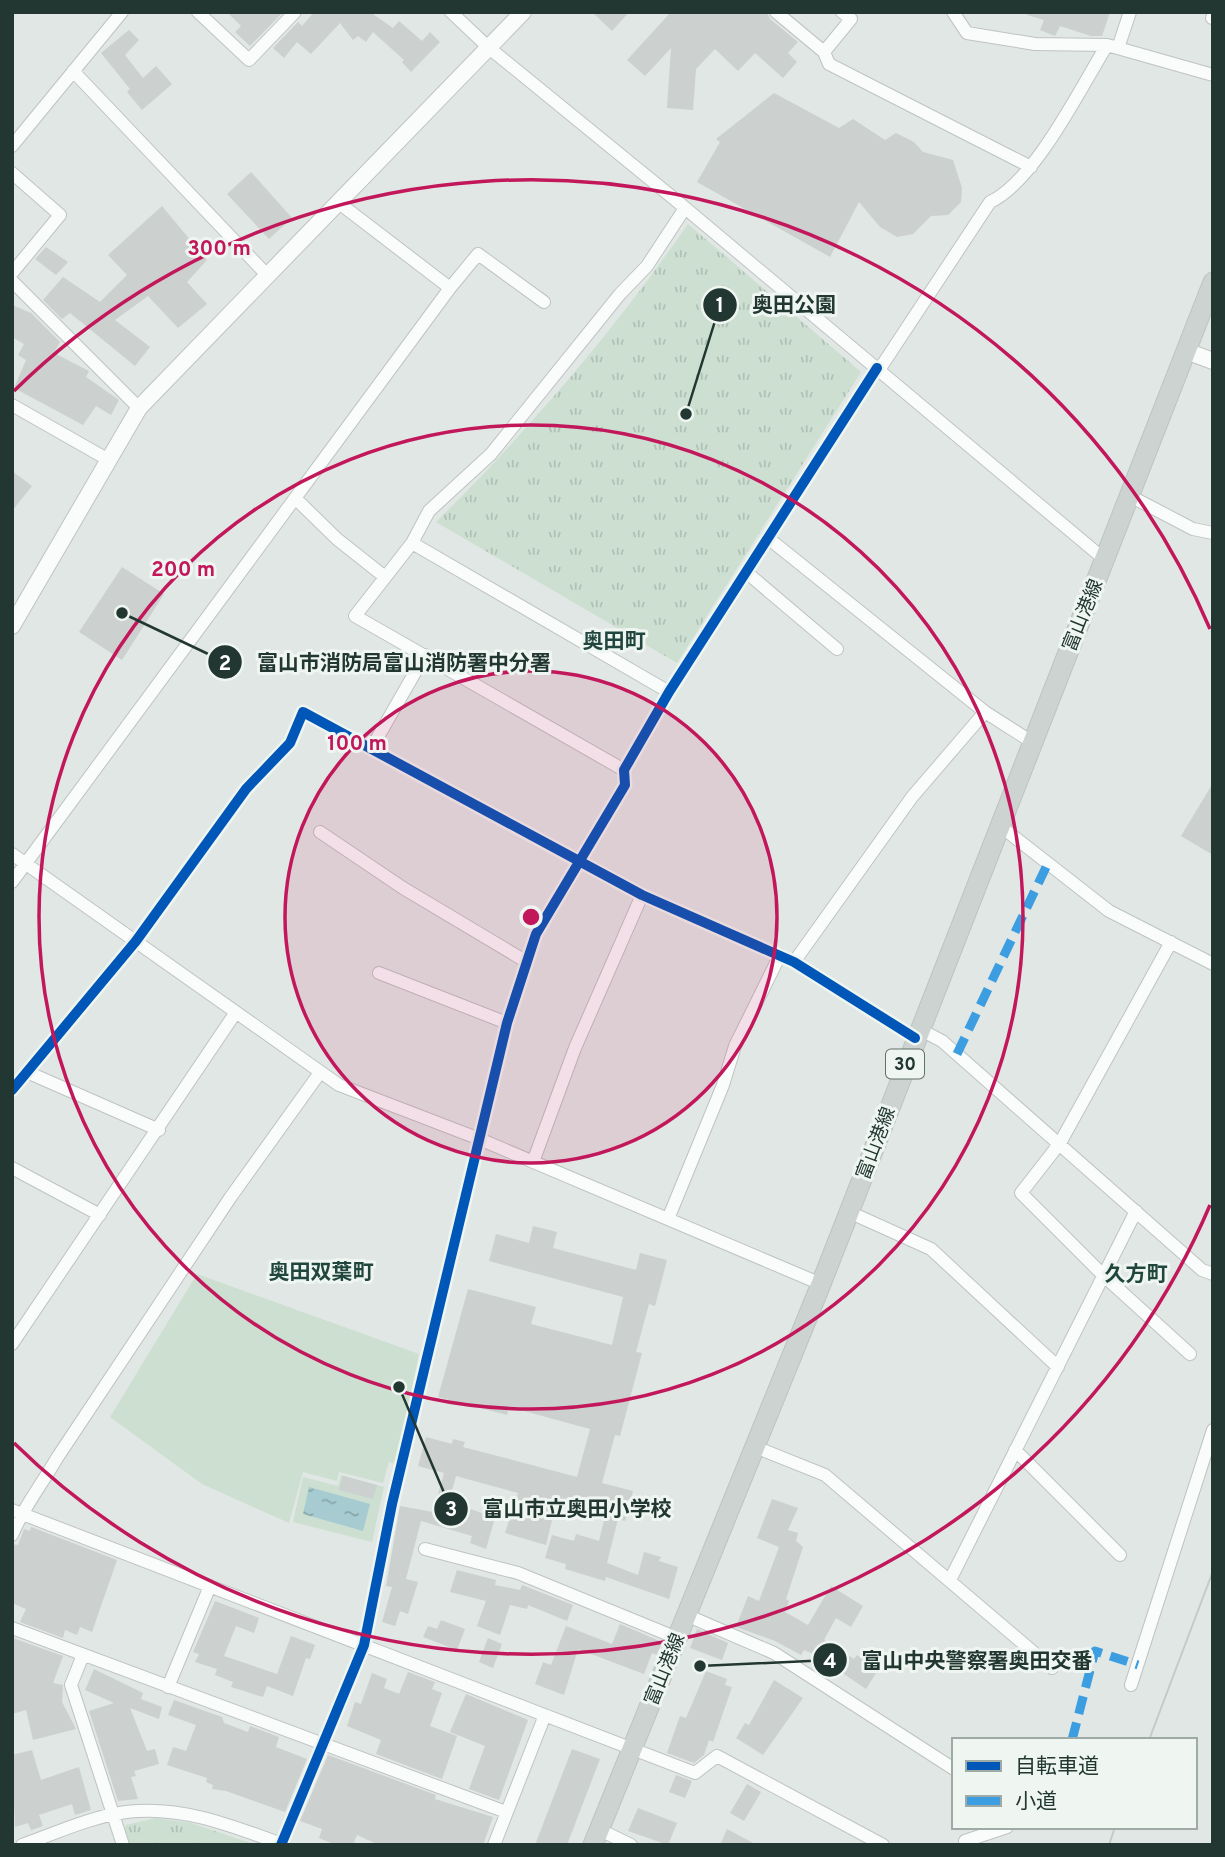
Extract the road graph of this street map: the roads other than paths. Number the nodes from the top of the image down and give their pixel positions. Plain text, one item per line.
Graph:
1 (122, 12) edge
2 (198, 12) edge
3 (295, 12) edge
4 (451, 12) edge
5 (523, 12) edge
6 (776, 12) edge
7 (953, 12) edge
8 (1130, 12) edge
9 (850, 15) edge
10 (488, 47) junction
11 (1113, 47) junction
12 (824, 52) junction
13 (73, 71) junction
14 (1213, 75) edge
15 (12, 146) edge
16 (1031, 167) junction
17 (12, 173) edge
18 (339, 203) junction
19 (685, 208) junction
20 (12, 273) edge
21 (267, 275) junction
22 (12, 281) edge
23 (1213, 282) edge
24 (450, 288) junction
25 (544, 302) dead end
26 (1186, 351) junction
27 (1213, 361) edge
28 (878, 369) junction
29 (12, 405) edge
30 (139, 408) junction
31 (107, 459) junction
32 (1128, 495) junction
33 (295, 498) junction
34 (1213, 533) edge
35 (768, 538) junction
36 (412, 542) junction
37 (1104, 559) junction
38 (746, 572) junction
39 (385, 578) junction
40 (12, 626) edge
41 (837, 649) dead end
42 (425, 654) junction
43 (669, 692) junction
44 (985, 712) junction
45 (1032, 741) junction
46 (371, 749) junction
47 (624, 770) junction
48 (999, 825) junction
49 (320, 832) dead end
50 (12, 854) edge
51 (579, 862) junction
52 (25, 863) junction
53 (12, 882) edge
54 (642, 895) junction
55 (136, 941) junction
56 (1171, 943) junction
57 (780, 955) junction
58 (527, 961) junction
59 (794, 962) junction
60 (1213, 964) edge
61 (379, 973) dead end
62 (236, 1012) junction
63 (507, 1023) junction
64 (917, 1033) junction
65 (27, 1072) junction
66 (319, 1074) junction
67 (12, 1090) edge
68 (159, 1130) junction
69 (477, 1138) junction
70 (1060, 1143) junction
71 (533, 1162) junction
72 (12, 1168) edge
73 (1136, 1211) junction
74 (849, 1212) junction
75 (100, 1216) junction
76 (668, 1219) junction
77 (1213, 1274) edge
78 (1104, 1276) junction
79 (821, 1284) junction
80 (12, 1344) edge
81 (1190, 1353) dead end
82 (1058, 1367) junction
83 (1213, 1430) edge
84 (755, 1447) junction
85 (1015, 1450) junction
86 (16, 1512) edge
87 (12, 1535) edge
88 (425, 1549) dead end
89 (1120, 1555) dead end
90 (950, 1580) junction
91 (210, 1586) junction
92 (686, 1615) junction
93 (12, 1628) edge
94 (677, 1638) junction
95 (364, 1645) junction
96 (83, 1655) junction
97 (1052, 1668) dead end
98 (1131, 1685) dead end
99 (168, 1686) junction
100 (545, 1715) junction
101 (323, 1745) junction
102 (632, 1748) junction
103 (952, 1768) edge
104 (506, 1811) junction
105 (112, 1815) junction
106 (1001, 1829) edge
107 (596, 1837) edge
108 (282, 1844) edge
109 (22, 1845) edge
110 (123, 1845) edge
111 (494, 1845) edge
112 (631, 1845) edge
113 (883, 1845) edge
114 (971, 1845) edge

1 - 13 street
2 - 3 street
4 - 10 street
5 - 10 street
6 - 12 street
7 - 11 street
8 - 11 street
9 - 12 street
10 - 18 street
10 - 19 street
11 - 14 street
11 - 16 street
12 - 16 street
13 - 15 street
13 - 21 street
16 - 28 street
17 - 20 street
18 - 21 street
18 - 24 street
19 - 28 street
19 - 36 street
21 - 30 street
22 - 30 street
23 - 26 main road, 富山港線 / 30
24 - 25 street
24 - 33 street
26 - 27 street
26 - 32 main road, 富山港線 / 30
28 - 35 street
28 - 37 street
29 - 31 street
30 - 31 street
31 - 40 street
32 - 34 street
32 - 37 main road, 富山港線 / 30
33 - 39 street
33 - 52 street
35 - 38 street
35 - 44 street
36 - 39 street
36 - 43 street
37 - 45 main road, 富山港線 / 30
38 - 41 street
38 - 43 street
39 - 42 street
42 - 46 street
42 - 47 street
43 - 47 street
44 - 45 street
44 - 59 street
45 - 48 main road, 富山港線 / 30
46 - 51 street
46 - 55 street
47 - 51 street
48 - 56 street
48 - 64 main road, 富山港線 / 30
49 - 58 street
50 - 52 street
51 - 54 street
51 - 58 street
52 - 53 street
52 - 55 street
54 - 57 street
54 - 71 street
55 - 62 street
55 - 65 street
56 - 60 street
56 - 70 street
57 - 59 street
57 - 76 street
58 - 63 street
59 - 64 street
61 - 63 street
62 - 66 street
62 - 68 street
63 - 69 street
64 - 70 street
64 - 74 main road, 富山港線 / 30
65 - 67 street
65 - 68 street
66 - 69 street
66 - 86 street
68 - 75 street
69 - 71 street
69 - 95 street
70 - 73 street
70 - 78 street
71 - 76 street
72 - 75 street
73 - 77 street
73 - 78 street
74 - 79 main road, 富山港線 / 30
74 - 82 street
75 - 80 street
76 - 79 street
78 - 81 street
78 - 82 street
79 - 84 main road, 富山港線 / 30
82 - 85 street
83 - 98 street
84 - 90 street
84 - 92 main road, 富山港線 / 30
85 - 89 street
85 - 90 street
86 - 87 street
86 - 91 street
88 - 94 street
90 - 97 street
91 - 95 street
91 - 99 street
92 - 94 main road, 富山港線 / 30
92 - 103 street
93 - 96 street
94 - 102 main road, 富山港線 / 30
95 - 100 street
95 - 101 street
96 - 99 street
96 - 105 street
99 - 101 street
100 - 102 street
100 - 104 street
101 - 104 street
101 - 108 street
102 - 107 main road, 富山港線 / 30
102 - 113 street
104 - 111 street
105 - 108 street
105 - 109 street
105 - 110 street
106 - 114 street
107 - 112 street

